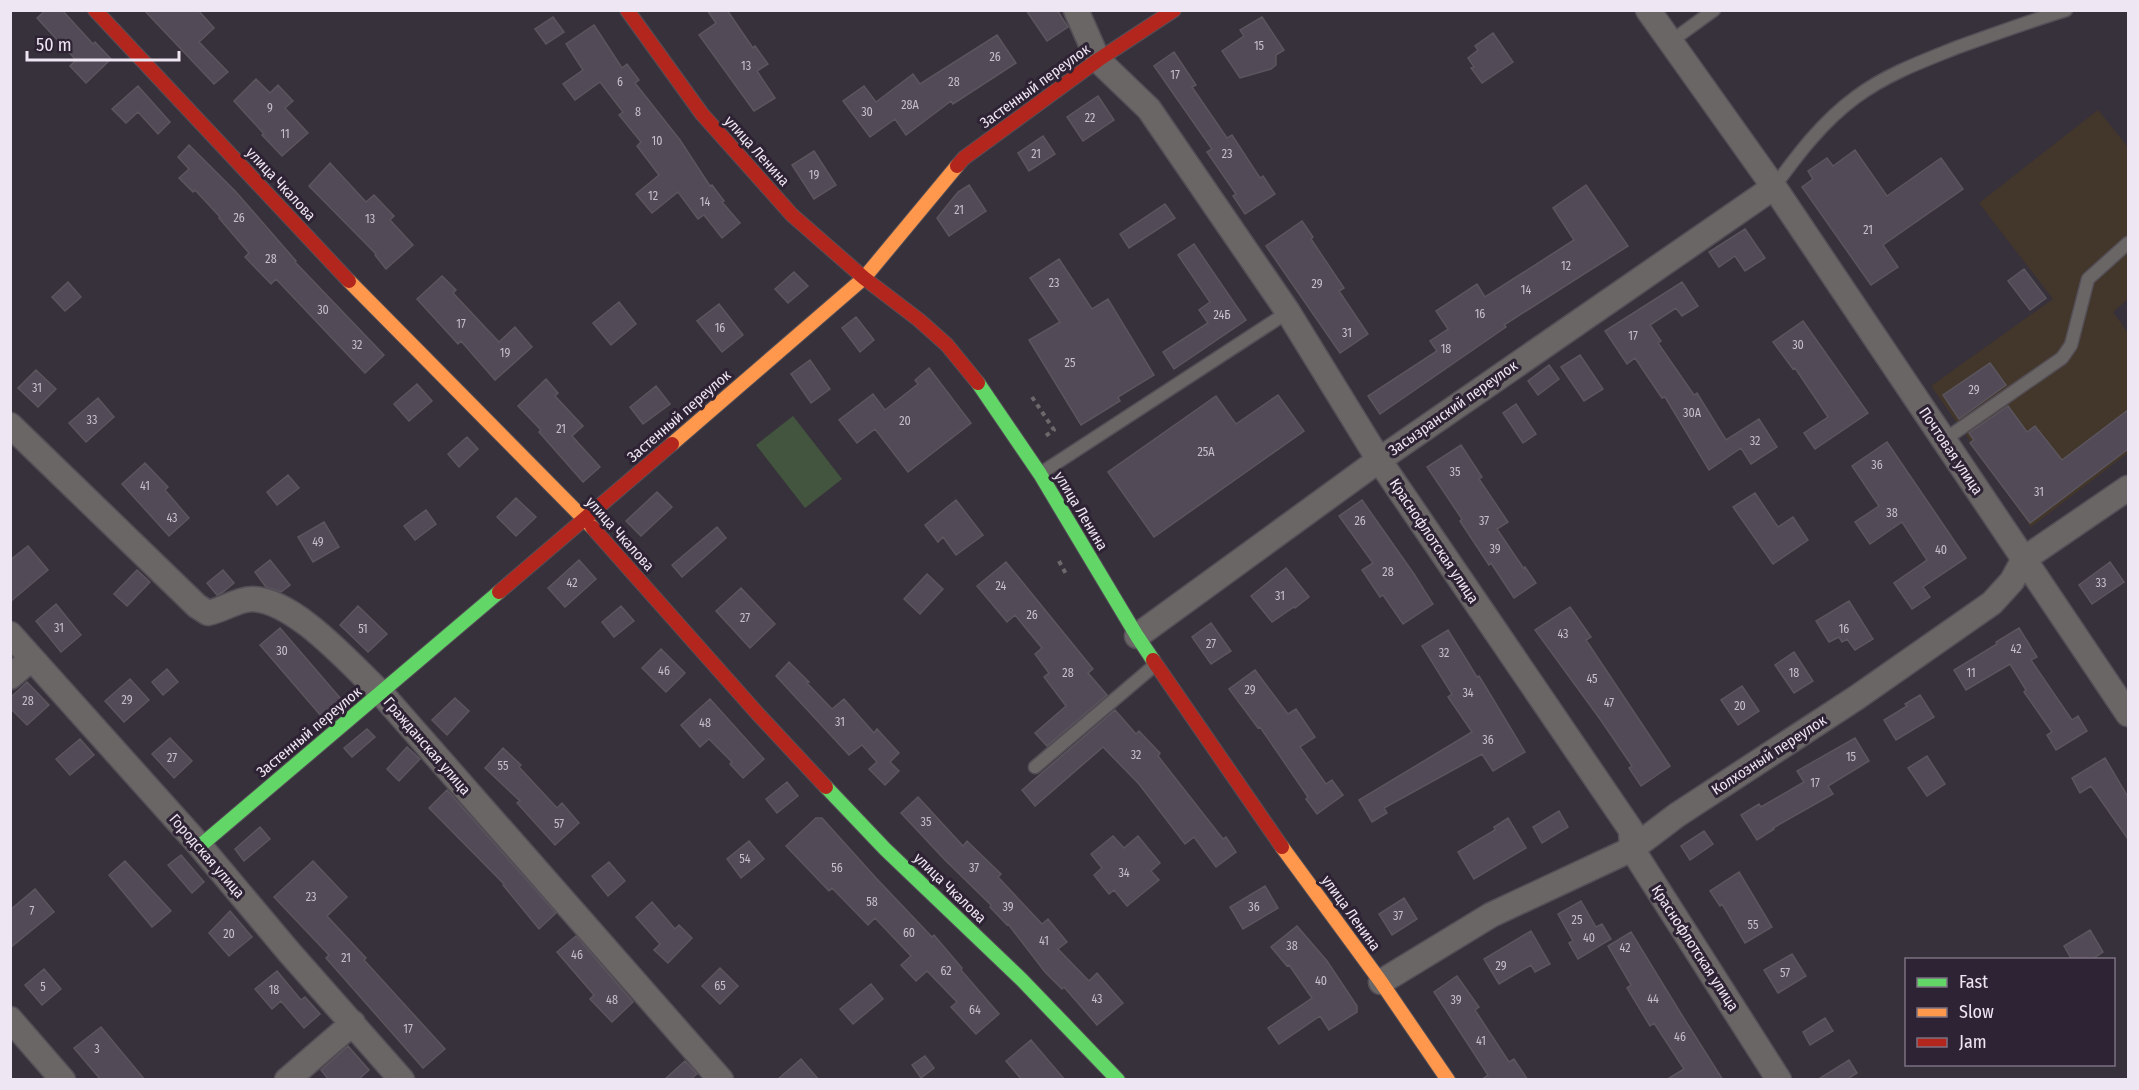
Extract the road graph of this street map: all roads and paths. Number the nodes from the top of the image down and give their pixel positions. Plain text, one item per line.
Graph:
1 (95, 10) edge
2 (627, 10) edge
3 (1076, 10) edge
4 (1174, 10) edge
5 (1648, 10) edge
6 (1714, 10) edge
7 (2066, 10) edge
8 (1670, 42) junction
9 (1098, 60) junction
10 (1774, 187) junction
11 (2128, 243) edge
12 (864, 278) junction
13 (1288, 312) junction
14 (10, 425) edge
15 (1944, 440) junction
16 (1379, 460) junction
17 (1040, 474) junction
18 (2128, 488) edge
19 (585, 519) junction
20 (2024, 559) junction
21 (10, 634) edge
22 (1137, 636) junction
23 (31, 659) junction
24 (1156, 664) junction
25 (10, 677) edge
26 (381, 693) junction
27 (2128, 714) edge
28 (1035, 767) dead end
29 (200, 846) junction
30 (1632, 849) junction
31 (1381, 982) junction
32 (10, 1019) edge
33 (353, 1023) junction
34 (63, 1080) edge
35 (287, 1080) edge
36 (402, 1080) edge
37 (721, 1080) edge
38 (1118, 1080) edge
39 (1448, 1080) edge
40 (1779, 1080) edge

1 - 19 street, улица Чкалова
2 - 12 street, улица Ленина
3 - 9 street, Краснофлотская улица
4 - 9 street, Застенный переулок
5 - 8 street, Почтовая улица
6 - 8 lane
7 - 10 lane
8 - 10 street, Почтовая улица
9 - 12 street, Застенный переулок
9 - 13 street, Краснофлотская улица
10 - 15 street, Почтовая улица
10 - 16 street, Засызранский переулок
11 - 15 lane
12 - 17 street, улица Ленина
12 - 19 street, Застенный переулок
13 - 16 street, Краснофлотская улица
13 - 17 lane
14 - 26 street, Гражданская улица
15 - 20 street, Почтовая улица
16 - 22 street, Засызранский переулок
16 - 30 street, Краснофлотская улица
17 - 22 street, улица Ленина
18 - 20 street, Колхозный переулок
19 - 26 street, Застенный переулок
19 - 38 street, улица Чкалова
20 - 27 street, Почтовая улица
20 - 30 street, Колхозный переулок
21 - 23 street, Городская улица
22 - 24 street, улица Ленина
23 - 25 street
23 - 29 street, Городская улица
24 - 28 lane
24 - 31 street, улица Ленина
26 - 29 street, Застенный переулок
26 - 37 street, Гражданская улица
29 - 33 street, Городская улица
30 - 31 street, Колхозный переулок
30 - 40 street, Краснофлотская улица
31 - 39 street, улица Ленина
32 - 34 street
33 - 35 street
33 - 36 street, Городская улица

